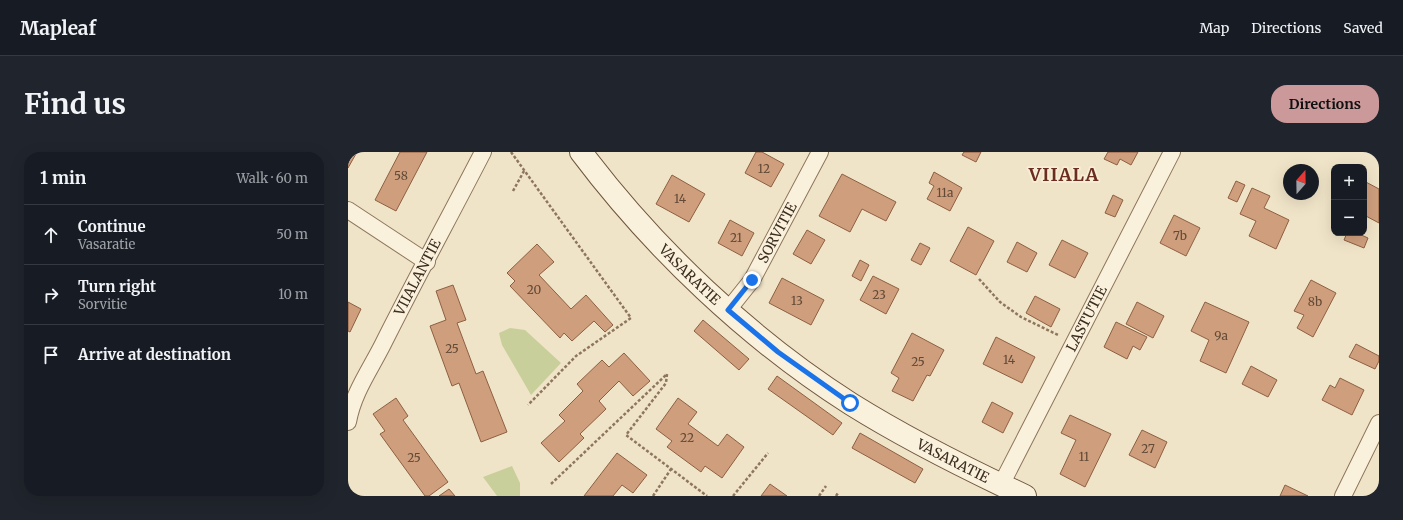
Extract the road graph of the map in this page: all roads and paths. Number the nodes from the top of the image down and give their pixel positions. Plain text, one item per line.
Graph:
1 (482, 152) edge
2 (511, 152) edge
3 (581, 152) edge
4 (820, 152) edge
5 (1172, 152) edge
6 (524, 171) junction
7 (513, 191) dead end
8 (348, 210) edge
9 (427, 262) junction
10 (979, 279) dead end
11 (728, 310) junction
12 (1074, 343) junction
13 (528, 405) dead end
14 (348, 422) edge
15 (1379, 424) edge
16 (768, 452) dead end
17 (671, 469) junction
18 (551, 484) dead end
19 (1001, 485) junction
20 (826, 486) dead end
21 (653, 496) edge
22 (707, 496) edge
23 (733, 496) edge
24 (819, 496) edge
25 (1025, 496) edge
26 (1343, 496) edge

1 - 9 street, VIIALANTIE
2 - 6 path
3 - 11 street, VASARATIE
4 - 11 street, SORVITIE
5 - 12 street, LASTUTIE
6 - 7 path
6 - 13 path
8 - 9 street
9 - 14 street, VIIALANTIE
10 - 12 path
11 - 19 street, VASARATIE
12 - 19 street, LASTUTIE
15 - 26 street
16 - 23 path
17 - 18 path
17 - 21 path
17 - 22 path
19 - 25 street, VASARATIE
20 - 24 path

